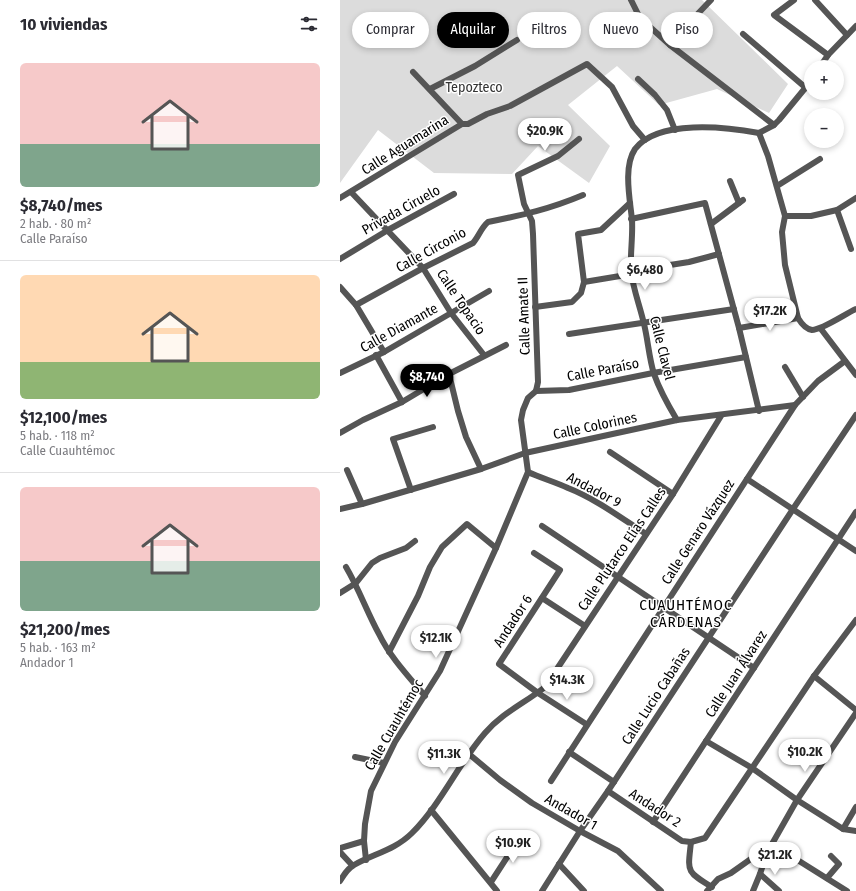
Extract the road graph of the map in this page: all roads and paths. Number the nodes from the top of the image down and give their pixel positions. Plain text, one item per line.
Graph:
1 (631, 0) edge
2 (711, 0) edge
3 (794, 0) edge
4 (815, 0) edge
5 (700, 12) edge
6 (856, 28) edge
7 (743, 34) dead end
8 (847, 36) junction
9 (661, 37) edge
10 (517, 40) dead end
11 (674, 48) edge
12 (828, 56) junction
13 (825, 60) edge
14 (413, 72) dead end
15 (638, 79) dead end
16 (804, 86) edge
17 (430, 89) junction
18 (804, 90) edge
19 (462, 124) junction
20 (774, 125) junction
21 (674, 130) junction
22 (759, 133) junction
23 (579, 139) dead end
24 (645, 140) junction
25 (820, 159) dead end
26 (730, 180) dead end
27 (777, 186) junction
28 (351, 192) junction
29 (454, 194) dead end
30 (583, 195) dead end
31 (340, 198) edge
32 (856, 198) edge
33 (630, 203) junction
34 (837, 210) junction
35 (530, 214) junction
36 (785, 216) junction
37 (632, 219) junction
38 (711, 224) junction
39 (388, 230) junction
40 (850, 249) dead end
41 (719, 254) junction
42 (340, 259) edge
43 (423, 268) junction
44 (632, 274) junction
45 (584, 282) junction
46 (340, 287) edge
47 (489, 291) dead end
48 (356, 305) junction
49 (535, 307) junction
50 (734, 309) junction
51 (856, 309) edge
52 (451, 313) junction
53 (798, 318) junction
54 (644, 323) junction
55 (739, 328) junction
56 (821, 329) junction
57 (569, 334) dead end
58 (506, 345) dead end
59 (384, 352) junction
60 (376, 355) junction
61 (484, 356) junction
62 (746, 357) junction
63 (845, 361) junction
64 (785, 367) dead end
65 (340, 373) edge
66 (653, 373) junction
67 (449, 374) junction
68 (856, 376) edge
69 (536, 391) junction
70 (803, 397) junction
71 (402, 402) junction
72 (795, 405) junction
73 (760, 411) junction
74 (856, 415) edge
75 (721, 416) junction
76 (677, 420) junction
77 (854, 423) edge
78 (433, 427) dead end
79 (340, 433) edge
80 (610, 452) dead end
81 (525, 453) junction
82 (481, 469) junction
83 (347, 470) dead end
84 (528, 472) junction
85 (747, 479) junction
86 (411, 490) junction
87 (673, 494) junction
88 (362, 504) junction
89 (340, 509) edge
90 (793, 509) junction
91 (856, 512) edge
92 (542, 526) dead end
93 (646, 534) junction
94 (838, 539) junction
95 (414, 542) dead end
96 (496, 548) junction
97 (856, 550) edge
98 (534, 553) dead end
99 (346, 567) dead end
100 (619, 576) junction
101 (356, 584) junction
102 (340, 593) edge
103 (542, 598) junction
104 (664, 607) junction
105 (856, 620) edge
106 (585, 626) junction
107 (708, 637) junction
108 (389, 652) junction
109 (754, 668) junction
110 (814, 676) junction
111 (538, 693) junction
112 (425, 696) junction
113 (856, 710) edge
114 (856, 713) edge
115 (586, 724) junction
116 (706, 741) junction
117 (569, 752) junction
118 (469, 754) junction
119 (356, 757) dead end
120 (384, 763) junction
121 (752, 768) junction
122 (551, 780) dead end
123 (614, 782) junction
124 (608, 791) junction
125 (797, 800) junction
126 (856, 807) edge
127 (431, 810) junction
128 (653, 822) junction
129 (843, 829) junction
130 (580, 831) junction
131 (856, 831) edge
132 (521, 836) dead end
133 (364, 841) junction
134 (691, 842) junction
135 (770, 845) junction
136 (340, 848) edge
137 (340, 852) edge
138 (831, 856) dead end
139 (366, 860) junction
140 (559, 864) junction
141 (352, 866) junction
142 (760, 874) junction
143 (827, 878) junction
144 (340, 881) edge
145 (491, 882) junction
146 (710, 889) edge
147 (497, 891) edge
148 (542, 891) edge
149 (584, 891) edge
150 (661, 891) edge
151 (753, 891) edge
152 (779, 891) edge
153 (848, 891) edge

1 - 9 street
2 - 5 street
3 - 12 street
4 - 8 street
6 - 8 street
7 - 16 street
8 - 12 street
10 - 17 street
11 - 20 street
12 - 13 street
14 - 17 street
15 - 21 street
17 - 19 street
18 - 20 street
19 - 24 street, Calle Aguamarina
19 - 28 street, Calle Aguamarina
20 - 22 street
21 - 22 street
21 - 24 street
22 - 27 street
23 - 35 street, Calle Amate II
24 - 33 street, Calle Clavel
25 - 27 street
26 - 38 street
27 - 36 street
28 - 31 street, Calle Aguamarina
28 - 39 street, Calle Topacio
29 - 39 street, Privada Ciruelo
30 - 35 street, Calle Circonio
32 - 34 street
33 - 37 street, Calle Clavel
33 - 45 street
34 - 36 street
34 - 40 street
35 - 43 street, Calle Circonio
35 - 49 street, Calle Amate II
36 - 53 street
37 - 38 street
37 - 44 street, Calle Clavel
38 - 41 street
39 - 42 street, Privada Ciruelo
39 - 43 street, Calle Topacio
41 - 44 street
41 - 50 street
43 - 48 street, Calle Circonio
43 - 52 street, Calle Topacio
44 - 45 street
44 - 54 street, Calle Clavel
45 - 49 street
46 - 48 street
47 - 52 street, Calle Diamante
48 - 59 street
49 - 69 street, Calle Amate II
50 - 54 street
50 - 55 street
51 - 56 street
52 - 59 street, Calle Diamante
52 - 61 street, Calle Topacio
53 - 55 street
53 - 56 street
54 - 57 street
54 - 66 street, Calle Clavel
55 - 62 street
56 - 63 street
58 - 61 street
59 - 60 street, Calle Diamante
60 - 65 street, Calle Diamante
60 - 71 street
61 - 67 street
62 - 66 street, Calle Paraíso
62 - 73 street
63 - 68 street
63 - 70 street
64 - 70 street
66 - 69 street, Calle Paraíso
66 - 76 street, Calle Clavel
67 - 71 street
67 - 82 street
69 - 81 street
70 - 72 street
71 - 79 street
72 - 73 street, Calle Colorines
72 - 85 street, Calle Genaro Vázquez
73 - 75 street, Calle Colorines
74 - 77 street, Calle Lucio Cabañas
75 - 76 street, Calle Colorines
75 - 87 street, Calle Plutarco Elías Calles
76 - 81 street, Calle Colorines
77 - 90 street, Calle Lucio Cabañas
78 - 86 street
80 - 87 street
81 - 82 street, Calle Colorines
81 - 84 street
82 - 86 street, Calle Colorines
83 - 88 street
84 - 93 street, Andador 9
84 - 96 street, Calle Cuauhtémoc
85 - 90 street
85 - 104 street, Calle Genaro Vázquez
86 - 88 street, Calle Colorines
87 - 93 street, Calle Plutarco Elías Calles
88 - 89 street, Calle Colorines
90 - 94 street
90 - 107 street, Calle Lucio Cabañas
91 - 94 street, Calle Juan Álvarez
92 - 100 street
93 - 100 street, Calle Plutarco Elías Calles
94 - 97 street
94 - 109 street, Calle Juan Álvarez
95 - 101 street
96 - 108 street
96 - 112 street, Calle Cuauhtémoc
98 - 103 street, Andador 6
99 - 101 street
100 - 104 street
100 - 106 street, Calle Plutarco Elías Calles
101 - 102 street
101 - 108 street
103 - 106 street
103 - 111 street, Andador 6
104 - 107 street
104 - 115 street, Calle Genaro Vázquez
105 - 110 street
106 - 111 street, Calle Plutarco Elías Calles
107 - 109 street
107 - 123 street, Calle Lucio Cabañas
108 - 112 street
109 - 116 street, Calle Juan Álvarez
110 - 113 street
110 - 121 street
111 - 115 street
111 - 118 street, Calle Plutarco Elías Calles
112 - 120 street, Calle Cuauhtémoc
114 - 125 street
115 - 117 street, Calle Genaro Vázquez
116 - 121 street
116 - 128 street, Calle Juan Álvarez
117 - 122 street, Calle Genaro Vázquez
117 - 123 street
118 - 127 street, Calle Plutarco Elías Calles
118 - 130 street, Andador 1
119 - 120 street
120 - 133 street, Calle Cuauhtémoc
121 - 125 street
121 - 134 street
123 - 124 street, Calle Lucio Cabañas
124 - 128 street, Andador 2
124 - 130 street, Calle Lucio Cabañas
125 - 129 street
125 - 135 street
126 - 129 street
127 - 139 street, Calle Plutarco Elías Calles
127 - 145 street
128 - 134 street, Andador 2
129 - 131 street
130 - 140 street, Calle Lucio Cabañas
130 - 150 street, Andador 1
132 - 145 street
133 - 136 street
133 - 139 street, Calle Cuauhtémoc
134 - 146 street
135 - 142 street
135 - 143 street
135 - 146 street
137 - 141 street
138 - 143 street
139 - 141 street, Calle Plutarco Elías Calles
140 - 148 street, Calle Lucio Cabañas
140 - 149 street
141 - 144 street
142 - 151 street
142 - 152 street
143 - 153 street
145 - 147 street

